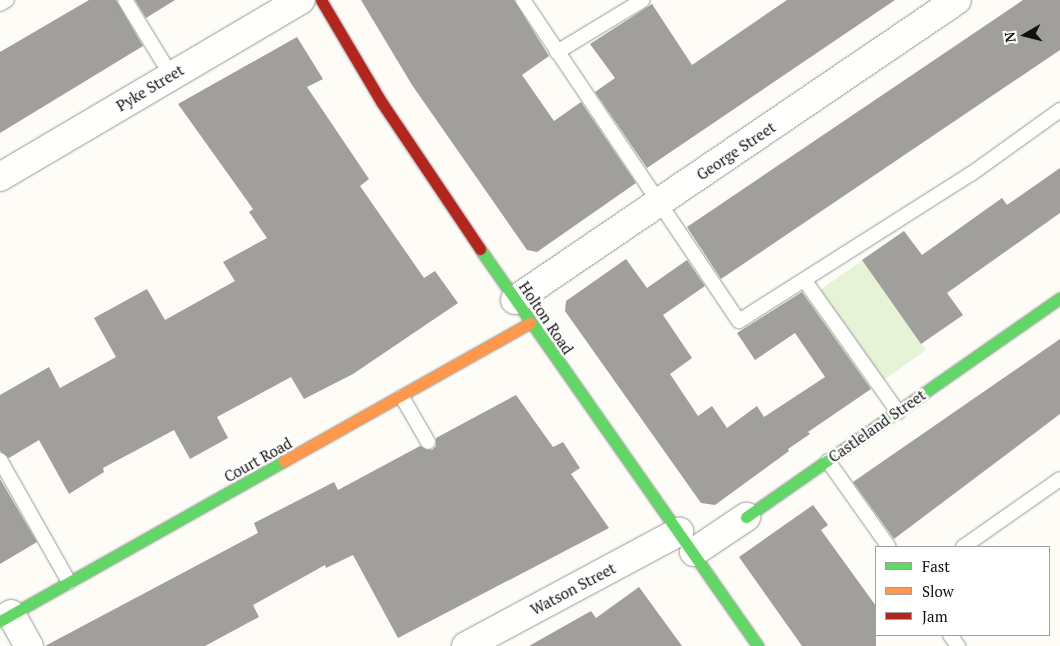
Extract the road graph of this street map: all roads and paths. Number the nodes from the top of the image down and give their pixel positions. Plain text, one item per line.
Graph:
1 (7, 0) edge
2 (125, 0) edge
3 (301, 0) edge
4 (321, 0) edge
5 (523, 0) edge
6 (643, 0) edge
7 (957, 0) edge
8 (0, 4) edge
9 (558, 52) junction
10 (171, 75) junction
11 (1060, 110) edge
12 (0, 177) edge
13 (654, 207) junction
14 (805, 281) junction
15 (1060, 298) edge
16 (515, 300) junction
17 (530, 323) junction
18 (402, 397) junction
19 (898, 412) junction
20 (428, 442) dead end
21 (0, 460) edge
22 (828, 460) junction
23 (1060, 479) edge
24 (746, 517) joint
25 (686, 542) junction
26 (888, 546) edge
27 (964, 546) edge
28 (69, 582) junction
29 (6, 618) edge
30 (475, 644) edge
31 (29, 646) edge
32 (758, 646) edge

1 - 8 lane
2 - 10 lane
3 - 10 street, Pyke Street
4 - 16 street, Holton Road
5 - 9 lane
6 - 9 lane
7 - 13 street, George Street
9 - 13 lane
10 - 12 street, Pyke Street
11 - 14 lane
13 - 14 lane
13 - 16 street, George Street
14 - 19 lane
15 - 19 street, Castleland Street
16 - 17 street, Holton Road
17 - 18 street, Court Road
17 - 25 street, Holton Road
18 - 20 lane
18 - 28 street, Court Road
19 - 22 street, Castleland Street
21 - 28 lane
22 - 24 street, Castleland Street
22 - 26 lane
23 - 27 lane
24 - 25 street, Castleland Street
25 - 30 street, Watson Street
25 - 32 street, Holton Road
28 - 29 street, Court Road
29 - 31 street

